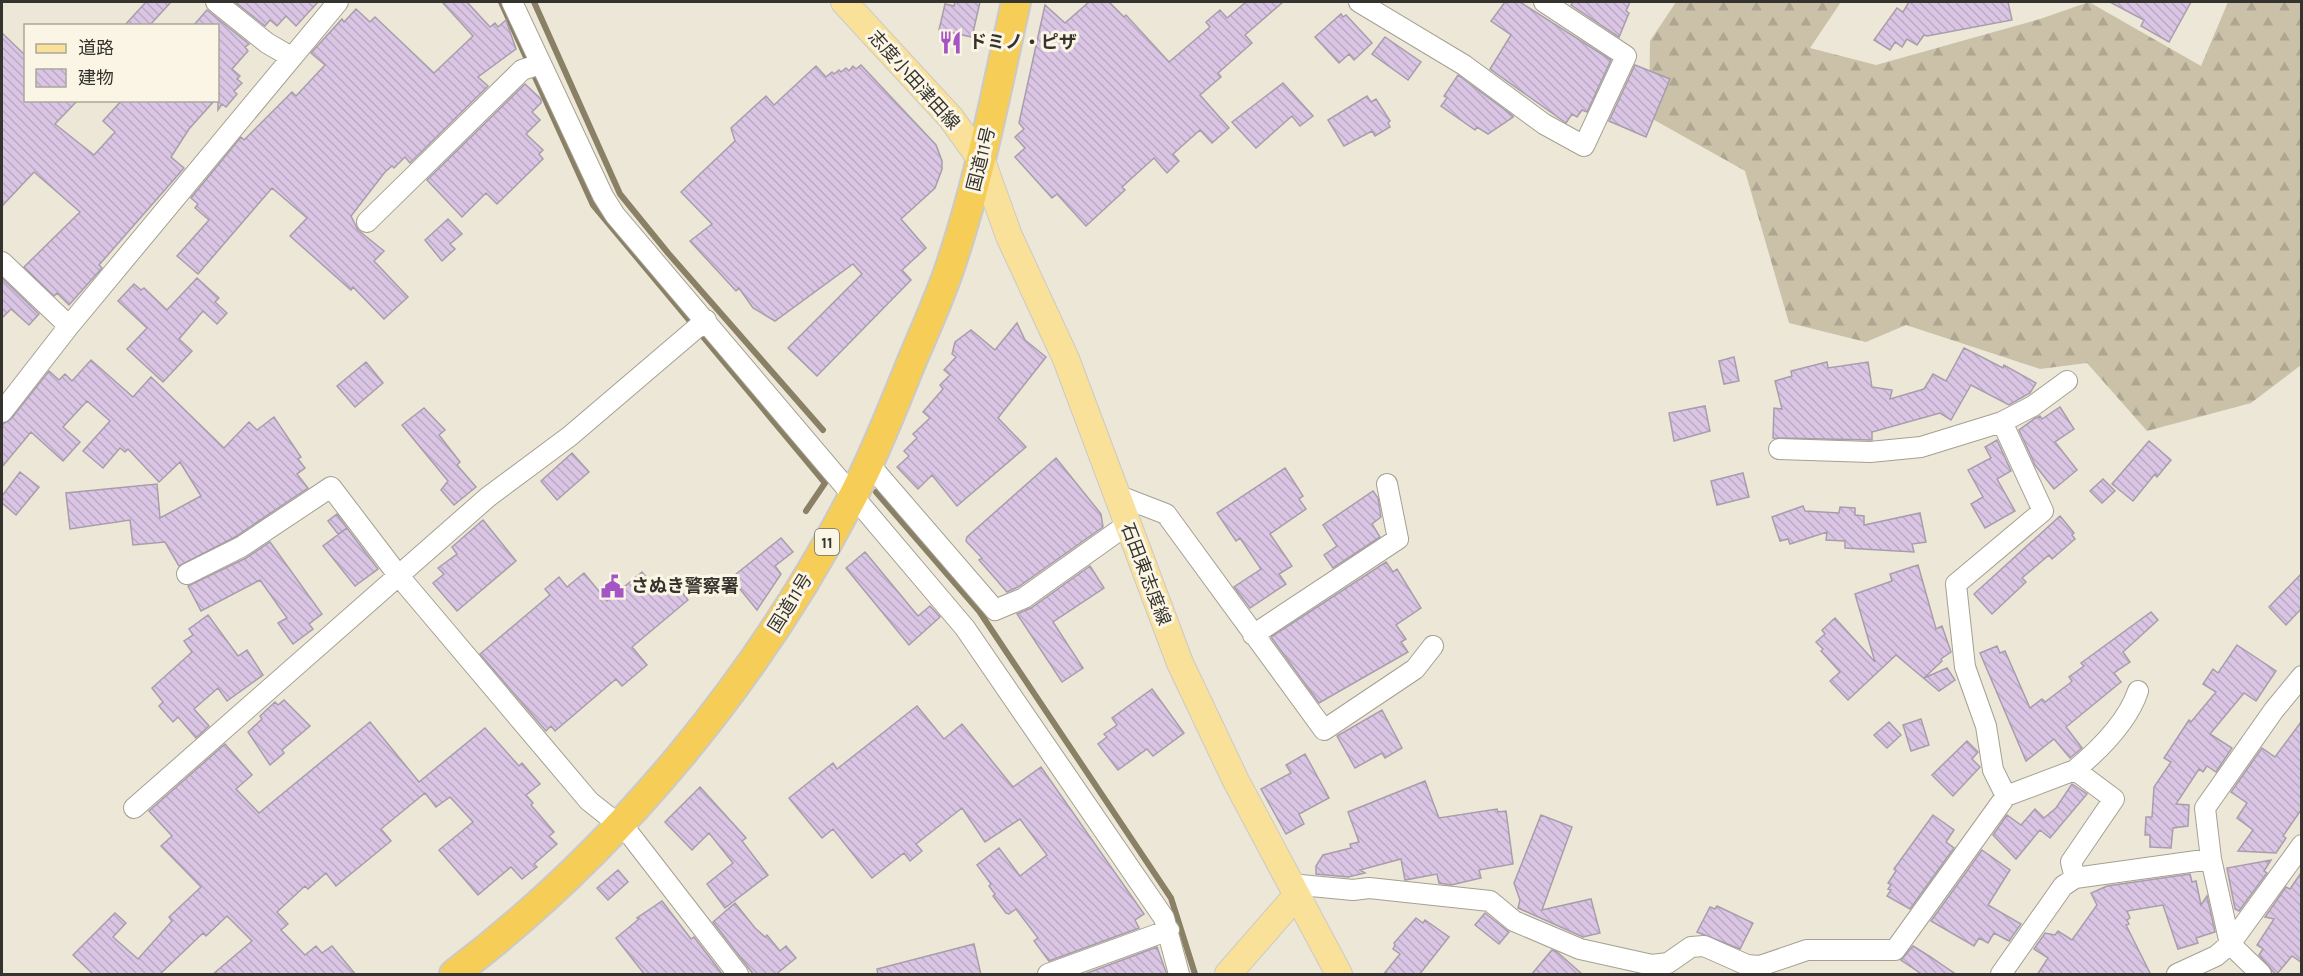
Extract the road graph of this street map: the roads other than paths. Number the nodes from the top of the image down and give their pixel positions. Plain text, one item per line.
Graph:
1 (216, 2) edge
2 (338, 2) edge
3 (512, 2) edge
4 (844, 2) edge
5 (1016, 2) edge
6 (1359, 2) edge
7 (1544, 2) edge
8 (291, 57) junction
9 (540, 64) junction
10 (982, 161) junction
11 (368, 222) dead end
12 (2, 262) edge
13 (706, 321) junction
14 (69, 326) junction
15 (2067, 381) dead end
16 (2, 412) edge
17 (2002, 422) junction
18 (1779, 449) dead end
19 (869, 464) junction
20 (1387, 484) dead end
21 (1117, 495) junction
22 (853, 496) junction
23 (1128, 524) junction
24 (187, 574) dead end
25 (398, 575) junction
26 (1253, 635) junction
27 (1433, 646) dead end
28 (2301, 676) edge
29 (2138, 691) dead end
30 (2075, 770) junction
31 (2006, 796) junction
32 (135, 808) dead end
33 (619, 823) junction
34 (2301, 845) edge
35 (2211, 860) junction
36 (2075, 878) junction
37 (1294, 890) junction
38 (1168, 930) junction
39 (2230, 944) junction
40 (454, 975) edge
41 (738, 975) edge
42 (1048, 975) edge
43 (1179, 975) edge
44 (1228, 975) edge
45 (1339, 975) edge
46 (2001, 975) edge
47 (2177, 975) edge
48 (2261, 975) edge

1 - 8 street
2 - 8 street
3 - 9 street
4 - 10 main road, 志度小田津田線
5 - 10 highway, 国道11号 / 11
6 - 7 street
8 - 14 street
9 - 11 street
9 - 13 street
10 - 19 highway, 国道11号 / 11
10 - 21 main road, 石田東志度線
12 - 14 street
13 - 22 street
13 - 25 street
14 - 16 street
15 - 17 street
17 - 18 street
17 - 31 street
19 - 22 highway, 国道11号 / 11
19 - 23 street
20 - 26 street
21 - 23 main road, 石田東志度線
21 - 26 street
22 - 33 highway, 国道11号 / 11
22 - 38 street
23 - 37 main road, 石田東志度線
24 - 25 street
25 - 32 street
25 - 33 street
26 - 27 street
28 - 35 street
29 - 30 street
30 - 31 street
30 - 36 street
31 - 37 street
33 - 40 highway, 国道11号 / 11
33 - 41 street
34 - 39 street
35 - 36 street
35 - 39 street
36 - 46 street
37 - 44 main road
37 - 45 main road, 石田東志度線
38 - 42 street
38 - 43 street
39 - 47 street
39 - 48 street

